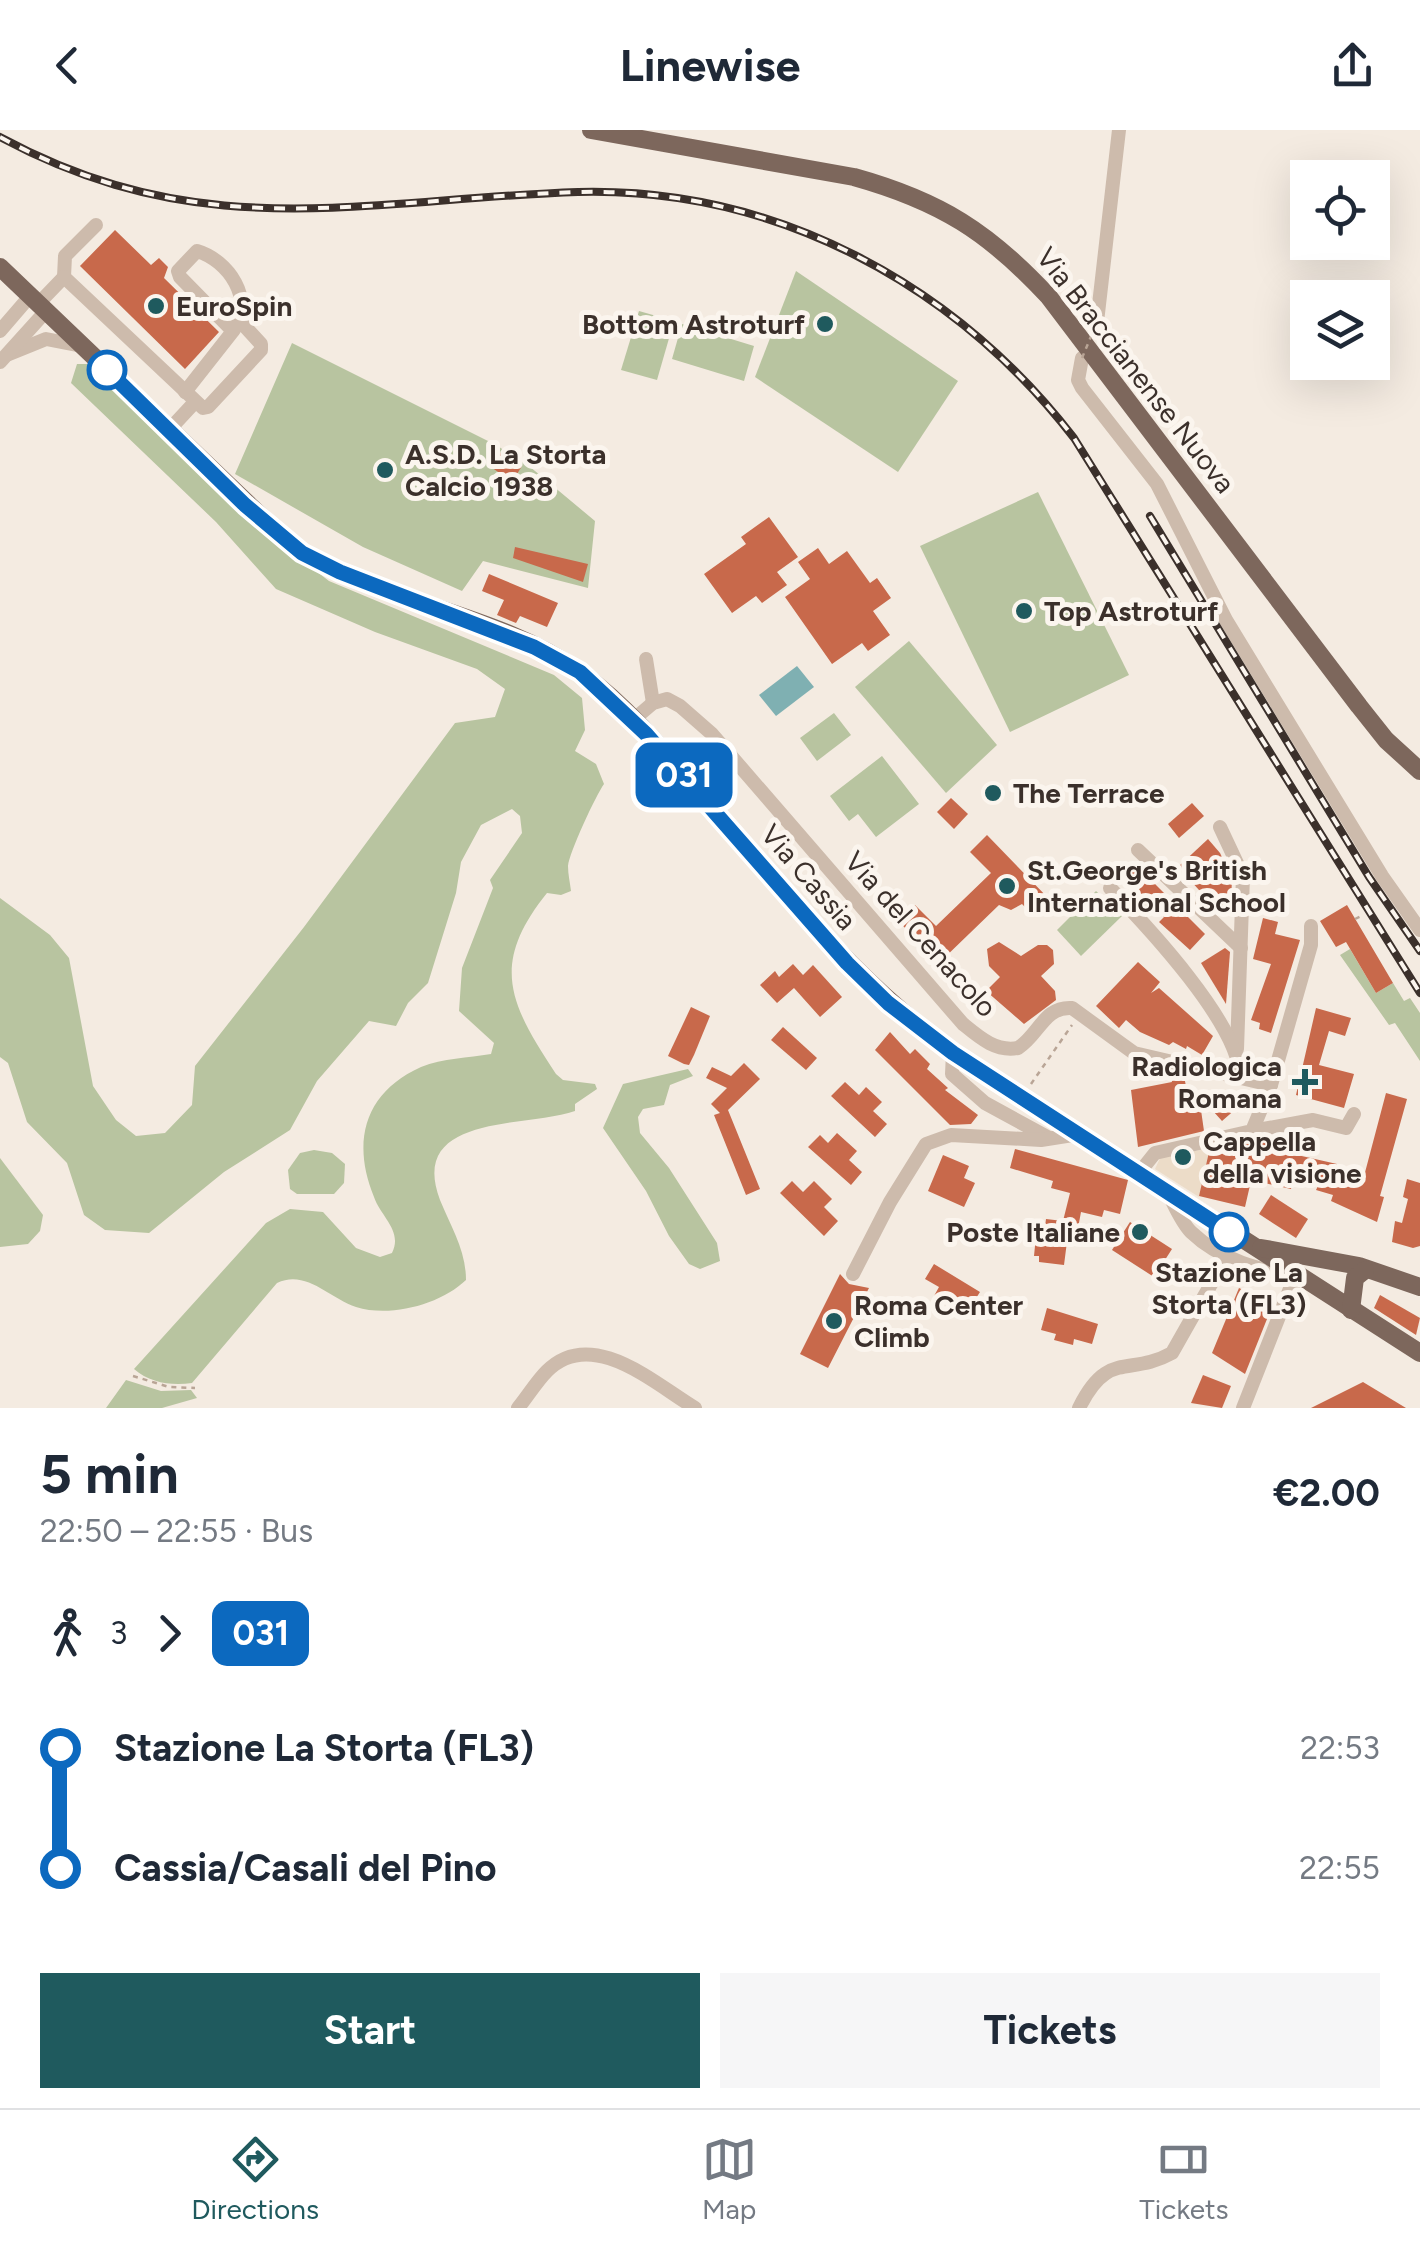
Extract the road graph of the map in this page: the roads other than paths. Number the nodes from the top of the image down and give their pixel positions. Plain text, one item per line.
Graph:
1 (592, 130) edge
2 (1119, 130) edge
3 (96, 225) dead end
4 (0, 267) edge
5 (64, 277) junction
6 (39, 303) junction
7 (1097, 322) road end
8 (237, 326) junction
9 (0, 331) edge
10 (82, 346) junction
11 (5, 358) edge
12 (1082, 358) road end
13 (190, 397) junction
14 (169, 430) junction
15 (646, 659) dead end
16 (653, 703) junction
17 (632, 720) junction
18 (1420, 771) edge
19 (1220, 827) dead end
20 (1138, 850) dead end
21 (1110, 888) dead end
22 (1310, 926) dead end
23 (1420, 930) edge
24 (1240, 948) junction
25 (1237, 1050) junction
26 (953, 1053) junction
27 (1240, 1077) junction
28 (1271, 1085) junction
29 (1354, 1114) dead end
30 (1252, 1132) junction
31 (1079, 1134) junction
32 (1052, 1139) junction
33 (1139, 1173) junction
34 (1167, 1191) junction
35 (1251, 1246) junction
36 (1227, 1256) junction
37 (1322, 1259) junction
38 (1365, 1270) junction
39 (853, 1274) dead end
40 (1300, 1278) junction
41 (1420, 1287) edge
42 (1317, 1288) junction
43 (1351, 1310) junction
44 (1420, 1353) edge
45 (518, 1408) edge
46 (694, 1408) edge
47 (1078, 1408) edge
48 (1243, 1408) edge

1 - 18 main road, Via Braccianense Nuova
2 - 7 street
3 - 5 street
4 - 6 main road, Via Cassia
5 - 6 street
5 - 13 street
6 - 9 street
6 - 10 main road, Via Cassia
6 - 11 street
8 - 8 street
8 - 13 street
8 - 13 street
10 - 11 street
10 - 14 main road, Via Cassia
12 - 23 street
13 - 14 street
14 - 17 main road, Via Cassia
15 - 16 street
16 - 17 street
16 - 27 street, Via del Cenacolo
17 - 26 main road, Via Cassia
19 - 24 street
20 - 24 street
21 - 25 street
22 - 28 street
24 - 25 street
25 - 27 street
26 - 31 main road, Via Cassia
26 - 32 street
27 - 28 street
28 - 30 street
29 - 30 street
30 - 33 street
31 - 32 street
31 - 33 main road, Via Cassia
32 - 39 street
33 - 34 main road, Via Cassia
34 - 35 main road, Via Cassia
34 - 36 street
35 - 37 main road
35 - 40 main road, Via Cassia
36 - 40 street
36 - 47 street
37 - 38 main road
37 - 40 main road
38 - 41 main road
38 - 42 main road
38 - 43 main road
40 - 42 main road, Via Cassia
40 - 48 street
42 - 43 main road, Via Cassia
43 - 44 main road, Via Cassia
45 - 46 street

